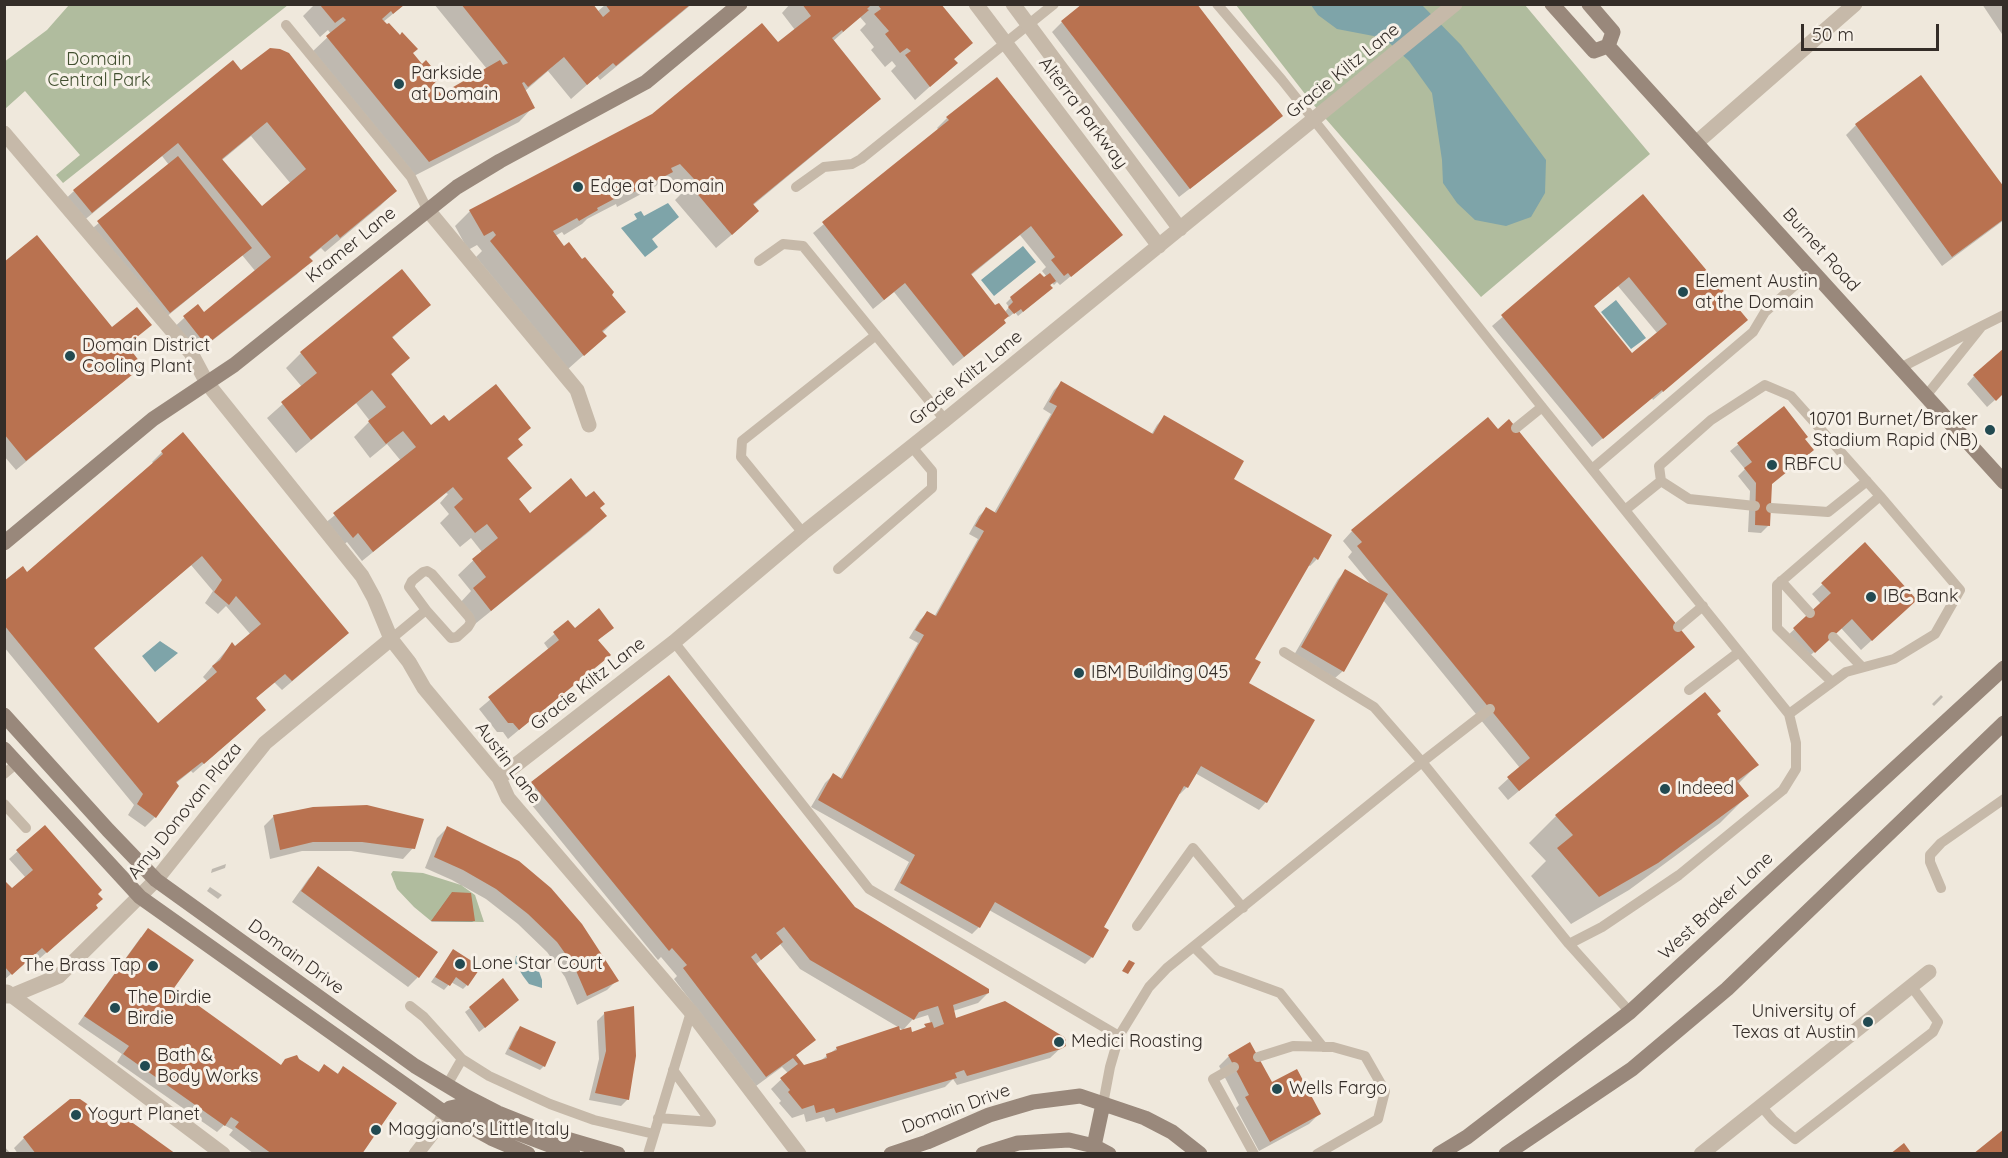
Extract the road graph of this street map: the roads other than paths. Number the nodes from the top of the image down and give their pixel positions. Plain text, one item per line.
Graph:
1 (740, 4) edge
2 (976, 4) edge
3 (1013, 4) edge
4 (1054, 4) edge
5 (1217, 4) edge
6 (1552, 4) edge
7 (1589, 4) edge
8 (1855, 4) edge
9 (1451, 8) edge
10 (286, 25) dead end
11 (1028, 25) junction
12 (1006, 42) junction
13 (1608, 46) junction
14 (1314, 120) junction
15 (4, 133) edge
16 (1696, 143) junction
17 (796, 187) dead end
18 (427, 209) junction
19 (1180, 229) junction
20 (1159, 246) junction
21 (759, 261) dead end
22 (1812, 270) junction
23 (2004, 315) edge
24 (1982, 326) junction
25 (876, 335) junction
26 (1900, 368) junction
27 (207, 383) junction
28 (1926, 396) junction
29 (1542, 407) junction
30 (945, 420) junction
31 (589, 425) dead end
32 (1516, 428) dead end
33 (912, 447) junction
34 (1592, 469) junction
35 (1661, 481) junction
36 (1867, 481) junction
37 (2004, 482) edge
38 (1880, 496) junction
39 (1755, 506) dead end
40 (1771, 508) dead end
41 (1625, 510) junction
42 (803, 533) junction
43 (4, 543) edge
44 (838, 569) dead end
45 (1781, 581) junction
46 (1703, 606) junction
47 (426, 610) junction
48 (1810, 613) dead end
49 (1678, 627) dead end
50 (1833, 637) dead end
51 (391, 639) junction
52 (674, 642) junction
53 (1284, 652) dead end
54 (1739, 652) junction
55 (1862, 667) junction
56 (2004, 668) edge
57 (1832, 682) junction
58 (1689, 690) dead end
59 (1490, 709) dead end
60 (1789, 714) junction
61 (4, 715) edge
62 (2004, 723) edge
63 (4, 749) edge
64 (1422, 762) junction
65 (17, 763) junction
66 (4, 774) edge
67 (499, 778) junction
68 (2004, 799) edge
69 (4, 804) edge
70 (26, 828) dead end
71 (156, 880) junction
72 (1941, 888) dead end
73 (140, 897) junction
74 (1243, 908) junction
75 (1137, 926) dead end
76 (1569, 944) junction
77 (1194, 947) junction
78 (1929, 972) dead end
79 (1911, 986) junction
80 (7, 994) edge
81 (410, 1006) dead end
82 (691, 1012) junction
83 (1630, 1012) junction
84 (1119, 1036) junction
85 (1323, 1047) junction
86 (1258, 1056) dead end
87 (462, 1059) junction
88 (1234, 1067) dead end
89 (673, 1070) junction
90 (447, 1085) junction
91 (1102, 1104) junction
92 (1761, 1106) junction
93 (445, 1113) junction
94 (658, 1118) junction
95 (654, 1134) junction
96 (1094, 1146) junction
97 (223, 1154) edge
98 (416, 1154) edge
99 (528, 1154) edge
100 (573, 1154) edge
101 (618, 1154) edge
102 (648, 1154) edge
103 (799, 1154) edge
104 (891, 1154) edge
105 (983, 1154) edge
106 (1109, 1154) edge
107 (1200, 1154) edge
108 (1254, 1154) edge
109 (1317, 1154) edge
110 (1439, 1154) edge
111 (1506, 1154) edge
112 (1701, 1154) edge

1 - 18 street, Kramer Lane
2 - 12 street, Alterra Parkway
3 - 11 street, Alterra Parkway
4 - 11 lane
5 - 14 lane
6 - 13 street
7 - 13 street
8 - 16 street
9 - 14 street, Gracie Kiltz Lane
10 - 18 lane
11 - 12 lane
11 - 19 street, Alterra Parkway
12 - 17 lane
12 - 20 street, Alterra Parkway
13 - 16 street, Burnet Road
14 - 19 street, Gracie Kiltz Lane
14 - 29 lane
15 - 27 street, Austin Lane
16 - 22 street, Burnet Road
18 - 27 street, Kramer Lane
18 - 31 street
19 - 20 street, Gracie Kiltz Lane
20 - 30 street, Gracie Kiltz Lane
21 - 25 lane
22 - 26 street, Burnet Road
22 - 34 lane
23 - 24 lane
24 - 26 lane
24 - 28 lane
25 - 30 lane
25 - 42 lane
26 - 28 street, Burnet Road
27 - 43 street, Kramer Lane
27 - 51 street, Austin Lane
28 - 37 street, Burnet Road
29 - 32 lane
29 - 34 lane
30 - 33 street, Gracie Kiltz Lane
33 - 42 street, Gracie Kiltz Lane
33 - 44 lane
34 - 41 lane
35 - 36 lane
35 - 39 lane
35 - 41 lane
36 - 38 lane
36 - 40 lane
38 - 45 lane
38 - 55 lane
41 - 46 lane
42 - 52 street, Gracie Kiltz Lane
45 - 48 lane
45 - 57 lane
46 - 49 lane
46 - 54 lane
47 - 47 lane
47 - 51 lane
50 - 55 lane
51 - 67 street, Austin Lane
51 - 71 street, Amy Donovan Plaza
52 - 67 street, Gracie Kiltz Lane
52 - 84 lane
53 - 64 lane
54 - 58 lane
54 - 60 lane
55 - 57 lane
56 - 83 street, West Braker Lane
57 - 60 lane
59 - 64 lane
60 - 76 lane
61 - 71 street, Domain Drive
62 - 111 street
63 - 65 street
64 - 74 lane
64 - 76 lane
65 - 66 lane
65 - 73 street
67 - 82 street, Austin Lane
68 - 72 lane
69 - 70 lane
71 - 73 street, Amy Donovan Plaza
71 - 90 street, Domain Drive
73 - 80 street, Amy Donovan Plaza
73 - 93 street
74 - 75 lane
74 - 77 lane
76 - 83 lane
77 - 84 lane
77 - 85 lane
78 - 79 street
79 - 92 street
79 - 92 lane
80 - 97 street
81 - 87 lane
82 - 89 lane
82 - 103 street, Austin Lane
83 - 110 street, West Braker Lane
84 - 91 lane
85 - 86 lane
85 - 109 lane
87 - 90 lane
87 - 95 lane
88 - 108 lane
89 - 94 lane
89 - 94 lane
90 - 101 street, Domain Drive
91 - 96 street
91 - 104 street, Domain Drive
91 - 107 street, Domain Drive
92 - 112 street
93 - 98 street
93 - 99 street
93 - 100 street
94 - 95 lane
95 - 102 lane
96 - 105 street
96 - 106 street

